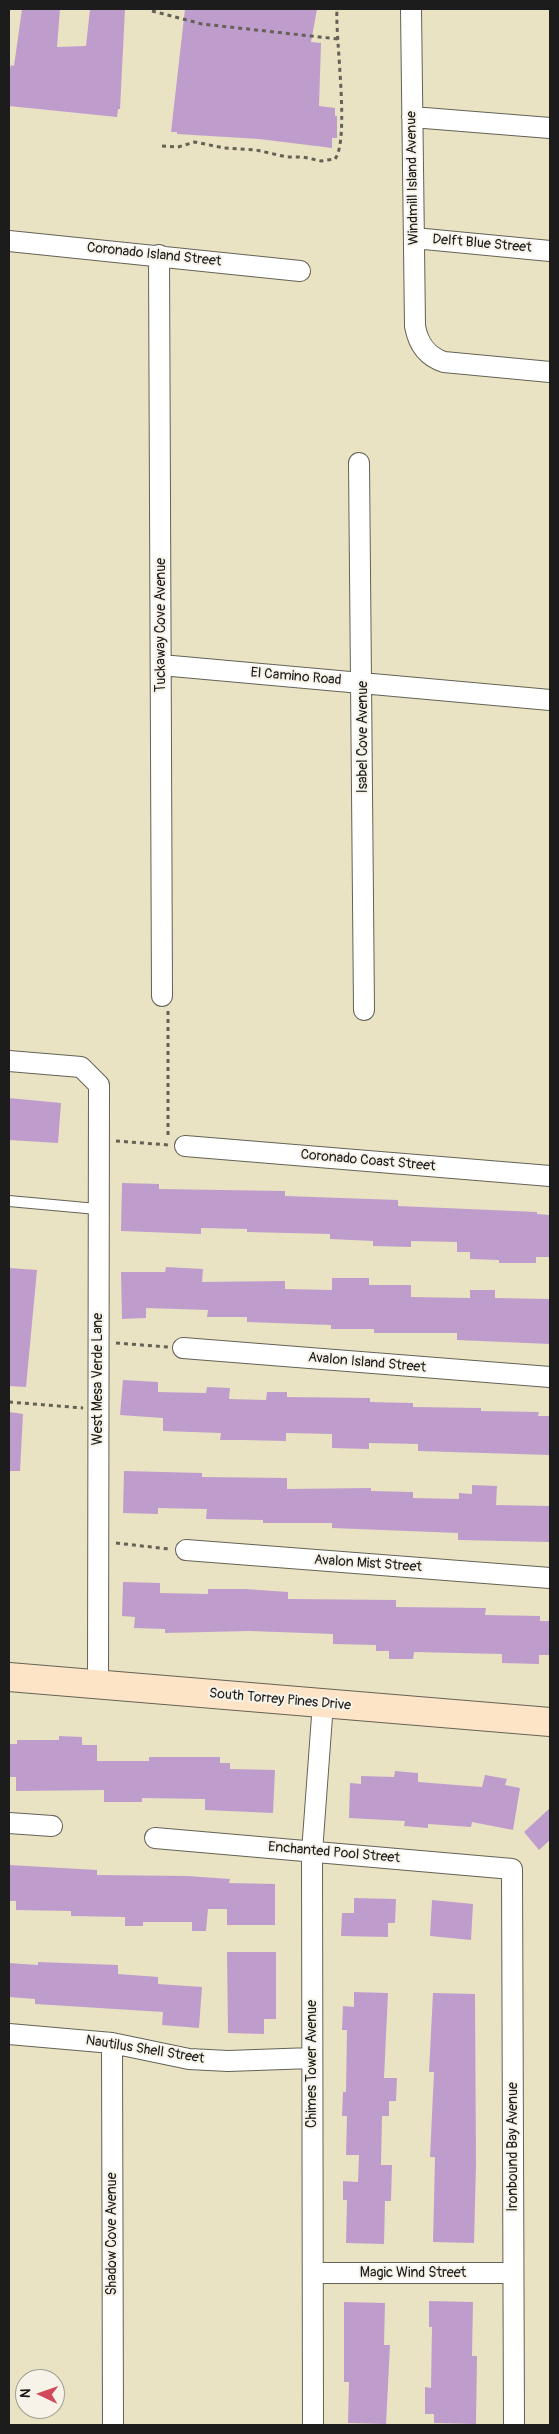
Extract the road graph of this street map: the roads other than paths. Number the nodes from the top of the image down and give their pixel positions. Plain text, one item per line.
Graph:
1 (411, 9) edge
2 (412, 117) junction
3 (550, 128) edge
4 (414, 238) junction
5 (9, 241) edge
6 (550, 251) edge
7 (159, 255) junction
8 (300, 271) dead end
9 (550, 372) edge
10 (360, 463) dead end
11 (161, 665) junction
12 (363, 683) junction
13 (550, 700) edge
14 (162, 996) road end
15 (364, 1010) dead end
16 (9, 1061) edge
17 (177, 1146) road end
18 (550, 1176) edge
19 (9, 1202) edge
20 (97, 1209) junction
21 (183, 1348) road end
22 (550, 1377) edge
23 (186, 1550) road end
24 (550, 1578) edge
25 (9, 1677) edge
26 (98, 1685) junction
27 (322, 1703) junction
28 (550, 1722) edge
29 (9, 1823) edge
30 (52, 1826) dead end
31 (155, 1838) dead end
32 (312, 1852) junction
33 (512, 1869) joint
34 (9, 2034) edge
35 (112, 2043) junction
36 (312, 2058) junction
37 (313, 2273) junction
38 (513, 2273) junction
39 (113, 2425) edge
40 (313, 2425) edge
41 (514, 2425) edge

1 - 2 street, Windmill Island Avenue
2 - 3 street
2 - 4 street, Windmill Island Avenue
4 - 6 street, Delft Blue Street
4 - 9 street, Windmill Island Avenue
5 - 7 street, Coronado Island Street
7 - 8 street, Coronado Island Street
7 - 11 street, Tuckaway Cove Avenue
10 - 12 street, Isabel Cove Avenue
11 - 12 street, El Camino Road
11 - 14 street, Tuckaway Cove Avenue
12 - 13 street, El Camino Road
12 - 15 street, Isabel Cove Avenue
16 - 20 street, West Mesa Verde Lane
17 - 18 street, Coronado Coast Street
19 - 20 lane
20 - 26 street, West Mesa Verde Lane
21 - 22 street, Avalon Island Street
23 - 24 street, Avalon Mist Street
25 - 26 street, South Torrey Pines Drive
26 - 27 street, South Torrey Pines Drive
27 - 28 street, South Torrey Pines Drive
27 - 32 street, Chimes Tower Avenue
29 - 30 street
31 - 32 street, Enchanted Pool Street
32 - 33 street, Enchanted Pool Street
32 - 36 street, Chimes Tower Avenue
33 - 38 street, Ironbound Bay Avenue
34 - 35 street, Nautilus Shell Street
35 - 36 street, Nautilus Shell Street
35 - 39 street, Shadow Cove Avenue
36 - 37 street, Chimes Tower Avenue
37 - 38 street, Magic Wind Street
37 - 40 street, Chimes Tower Avenue
38 - 41 street, Ironbound Bay Avenue

